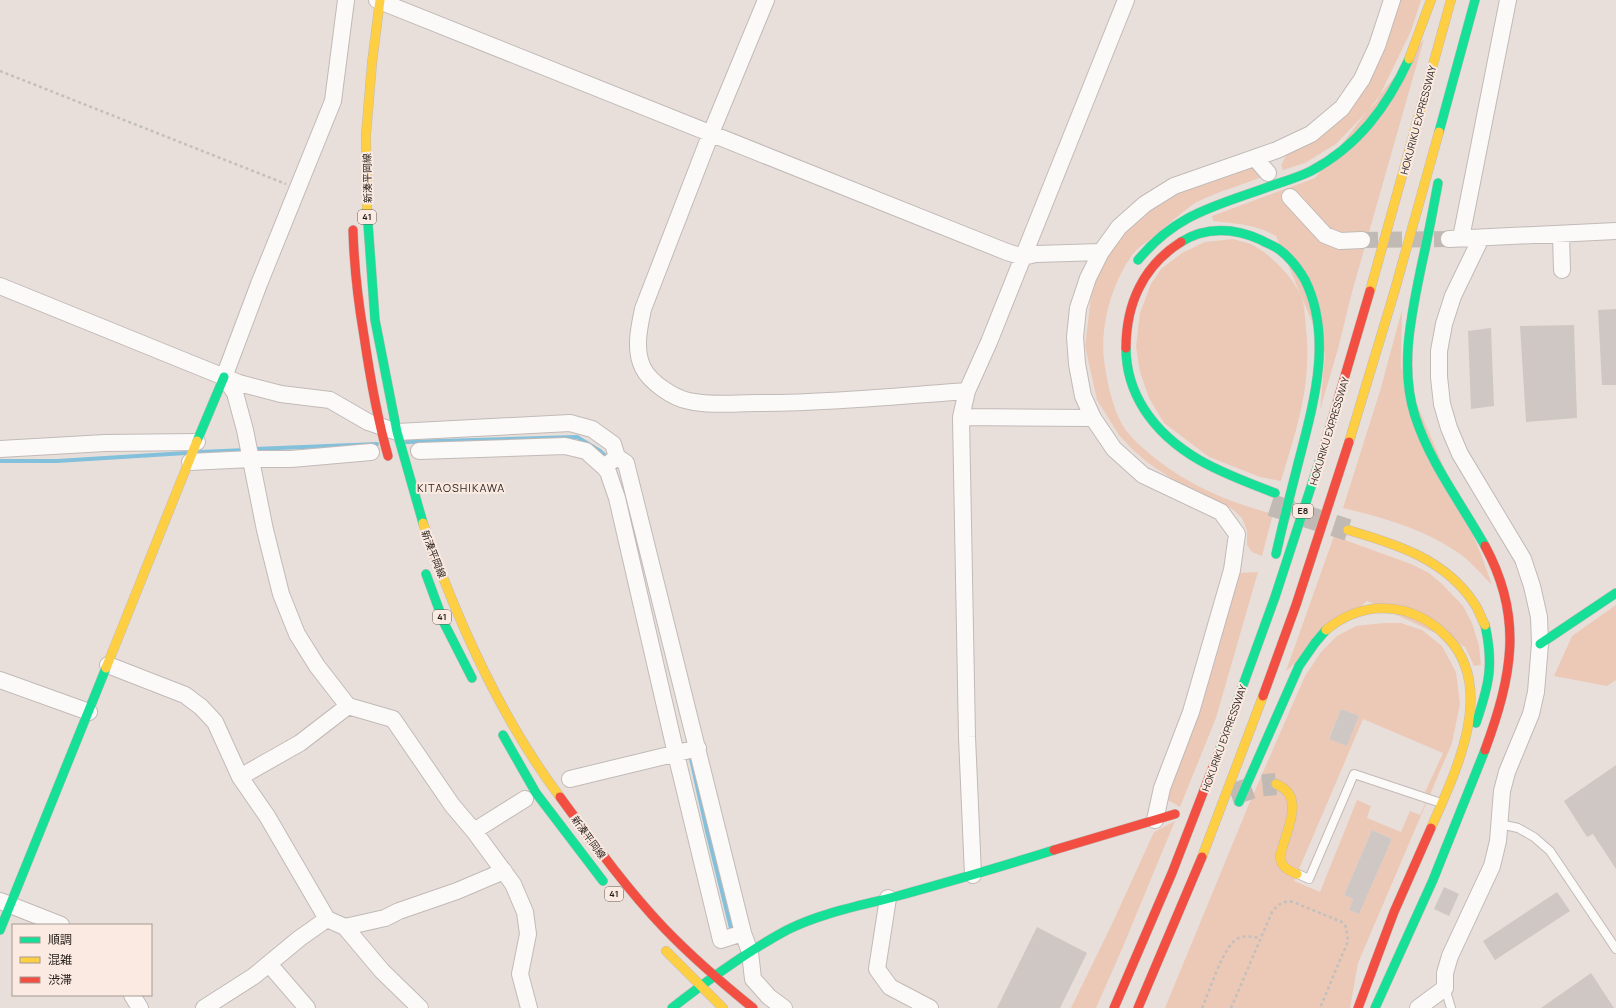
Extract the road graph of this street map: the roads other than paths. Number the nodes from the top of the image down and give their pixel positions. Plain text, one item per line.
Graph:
1 (346, 0) edge
2 (379, 0) edge
3 (766, 0) edge
4 (1126, 0) edge
5 (1392, 0) edge
6 (1431, 0) edge
7 (1451, 0) edge
8 (1475, 0) edge
9 (1508, 0) edge
10 (1448, 132) dead end
11 (711, 133) junction
12 (1255, 158) junction
13 (1440, 171) dead end
14 (1268, 173) dead end
15 (1290, 197) dead end
16 (352, 219) dead end
17 (1616, 231) edge
18 (1561, 234) junction
19 (1480, 238) junction
20 (1362, 240) tunnel mouth
21 (1101, 252) junction
22 (1023, 257) junction
23 (1134, 267) dead end
24 (1562, 270) dead end
25 (0, 286) edge
26 (224, 377) junction
27 (967, 391) junction
28 (961, 418) junction
29 (1093, 418) junction
30 (380, 427) junction
31 (397, 432) junction
32 (197, 442) junction
33 (0, 449) edge
34 (419, 451) dead end
35 (371, 452) dead end
36 (617, 457) junction
37 (251, 459) junction
38 (190, 462) junction
39 (391, 465) dead end
40 (604, 468) junction
41 (1275, 493) dead end
42 (1348, 530) tunnel mouth
43 (1273, 565) dead end
44 (423, 567) dead end
45 (1616, 593) edge
46 (1263, 603) dead end
47 (1500, 628) dead end
48 (1540, 644) junction
49 (108, 665) junction
50 (0, 680) edge
51 (475, 684) dead end
52 (1504, 688) junction
53 (1240, 695) junction
54 (348, 706) junction
55 (89, 712) junction
56 (497, 725) dead end
57 (698, 748) junction
58 (676, 754) junction
59 (1459, 760) junction
60 (240, 777) junction
61 (570, 779) dead end
62 (1276, 784) dead end
63 (525, 799) dead end
64 (1452, 806) junction
65 (1236, 809) dead end
66 (1174, 814) dead end
67 (1155, 820) junction
68 (1500, 824) junction
69 (474, 831) junction
70 (504, 871) junction
71 (1297, 874) joint
72 (973, 875) junction
73 (611, 890) dead end
74 (888, 898) junction
75 (1194, 901) dead end
76 (5, 903) edge
77 (327, 919) junction
78 (58, 924) edge
79 (345, 927) junction
80 (0, 930) edge
81 (742, 934) junction
82 (659, 945) dead end
83 (1616, 949) edge
84 (750, 952) junction
85 (269, 964) junction
86 (713, 976) junction
87 (701, 987) junction
88 (1445, 988) junction
89 (133, 996) edge
90 (140, 1008) edge
91 (204, 1008) edge
92 (307, 1008) edge
93 (420, 1008) edge
94 (529, 1008) edge
95 (672, 1008) edge
96 (723, 1008) edge
97 (753, 1008) edge
98 (784, 1008) edge
99 (930, 1008) edge
100 (1114, 1008) edge
101 (1138, 1008) edge
102 (1144, 1008) edge
103 (1358, 1008) edge
104 (1375, 1008) edge
105 (1418, 1008) edge
106 (1451, 1008) edge

1 - 26 street
2 - 11 street
2 - 31 main road, 新湊平岡線 / 41
3 - 11 street
4 - 22 street
5 - 12 street
6 - 23 main road
7 - 53 main road, HOKURIKU EXPRESSWAY / E8
8 - 10 main road
8 - 101 main road, E8
9 - 19 street
11 - 22 street
11 - 27 street
12 - 14 street
12 - 21 street
13 - 52 main road
15 - 20 street
16 - 30 main road, 41
17 - 18 street
18 - 19 street
18 - 24 street
19 - 48 street
21 - 22 street
21 - 29 street
22 - 27 street
25 - 26 street
26 - 30 street
26 - 32 main road
26 - 37 street
27 - 28 street
28 - 29 street
28 - 72 street
29 - 67 street
30 - 31 street
30 - 39 main road, 41
31 - 36 street
31 - 86 main road, 新湊平岡線 / 41
32 - 33 street
32 - 38 main road
34 - 40 street
35 - 37 street
36 - 40 street
36 - 57 street
37 - 38 street
37 - 54 street
38 - 49 main road
40 - 58 street
41 - 43 main road
42 - 59 main road
44 - 51 main road, 新湊平岡線 / 41
45 - 48 main road
46 - 53 main road
47 - 52 main road
48 - 68 street
49 - 55 main road
49 - 60 street
50 - 55 street
52 - 64 main road
53 - 100 main road, HOKURIKU EXPRESSWAY / E8
54 - 60 street
54 - 69 street
55 - 76 main road
56 - 73 main road, 新湊平岡線 / 41
57 - 58 street
57 - 81 street
58 - 61 street
58 - 81 street
59 - 64 main road
59 - 65 main road
60 - 77 street
62 - 71 main road
63 - 69 street
64 - 71 lane
64 - 103 main road
64 - 104 main road
66 - 67 main road
67 - 72 main road
68 - 83 lane
68 - 88 street
69 - 70 street
70 - 79 street
70 - 94 street
72 - 74 main road
74 - 84 main road
74 - 99 street
75 - 102 main road
76 - 78 street
76 - 80 main road
77 - 79 street
77 - 85 street
79 - 93 street
81 - 84 street
82 - 87 main road
84 - 86 main road
84 - 98 street
85 - 91 street
85 - 92 street
86 - 87 main road
86 - 97 main road, 新湊平岡線 / 41
87 - 95 main road
87 - 96 main road
88 - 105 street
88 - 106 lane
89 - 90 street

